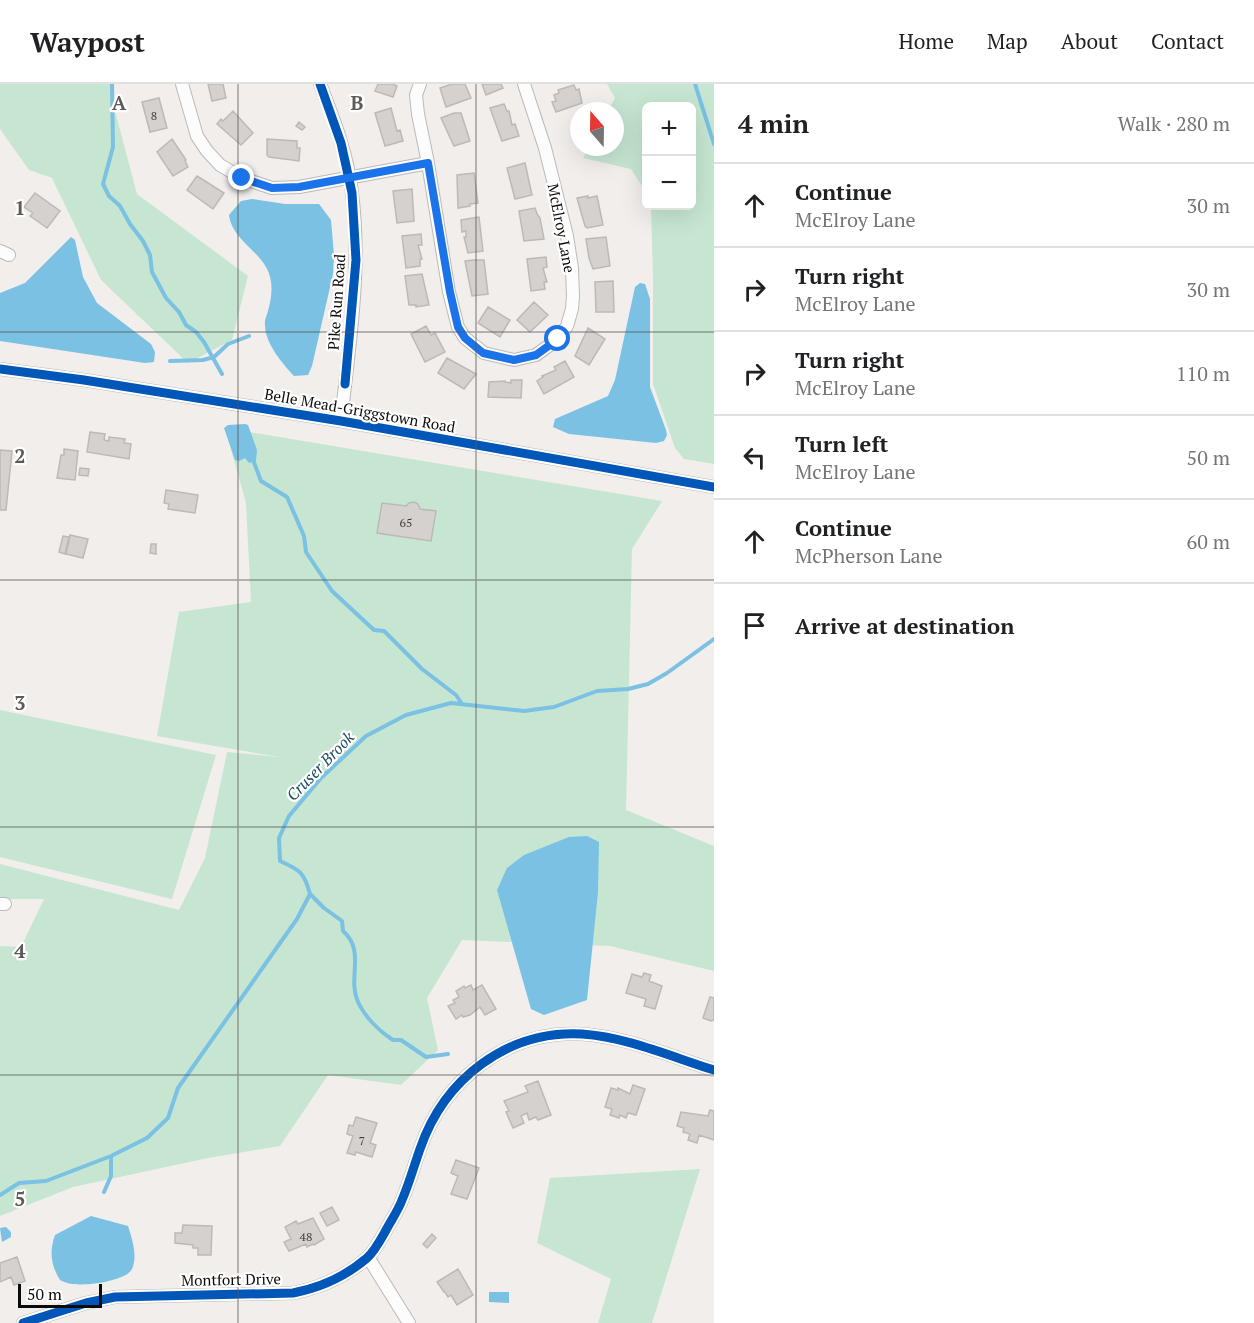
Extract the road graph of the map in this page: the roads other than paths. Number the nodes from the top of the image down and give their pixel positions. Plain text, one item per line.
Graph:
1 (182, 84) edge
2 (320, 84) edge
3 (420, 84) edge
4 (524, 84) edge
5 (428, 163) junction
6 (349, 177) junction
7 (0, 369) edge
8 (341, 421) junction
9 (714, 487) edge
10 (714, 1070) edge
11 (368, 1257) junction
12 (23, 1323) edge
13 (409, 1323) edge

1 - 6 street
2 - 6 street, Pike Run Road
3 - 5 street, McElroy Lane
4 - 5 street, McElroy Lane
5 - 6 street
6 - 8 street, Pike Run Road
7 - 8 street, Belle Mead-Griggstown Road
8 - 9 street, Belle Mead-Griggstown Road
10 - 11 street, Montfort Drive
11 - 12 street, Montfort Drive
11 - 13 street

